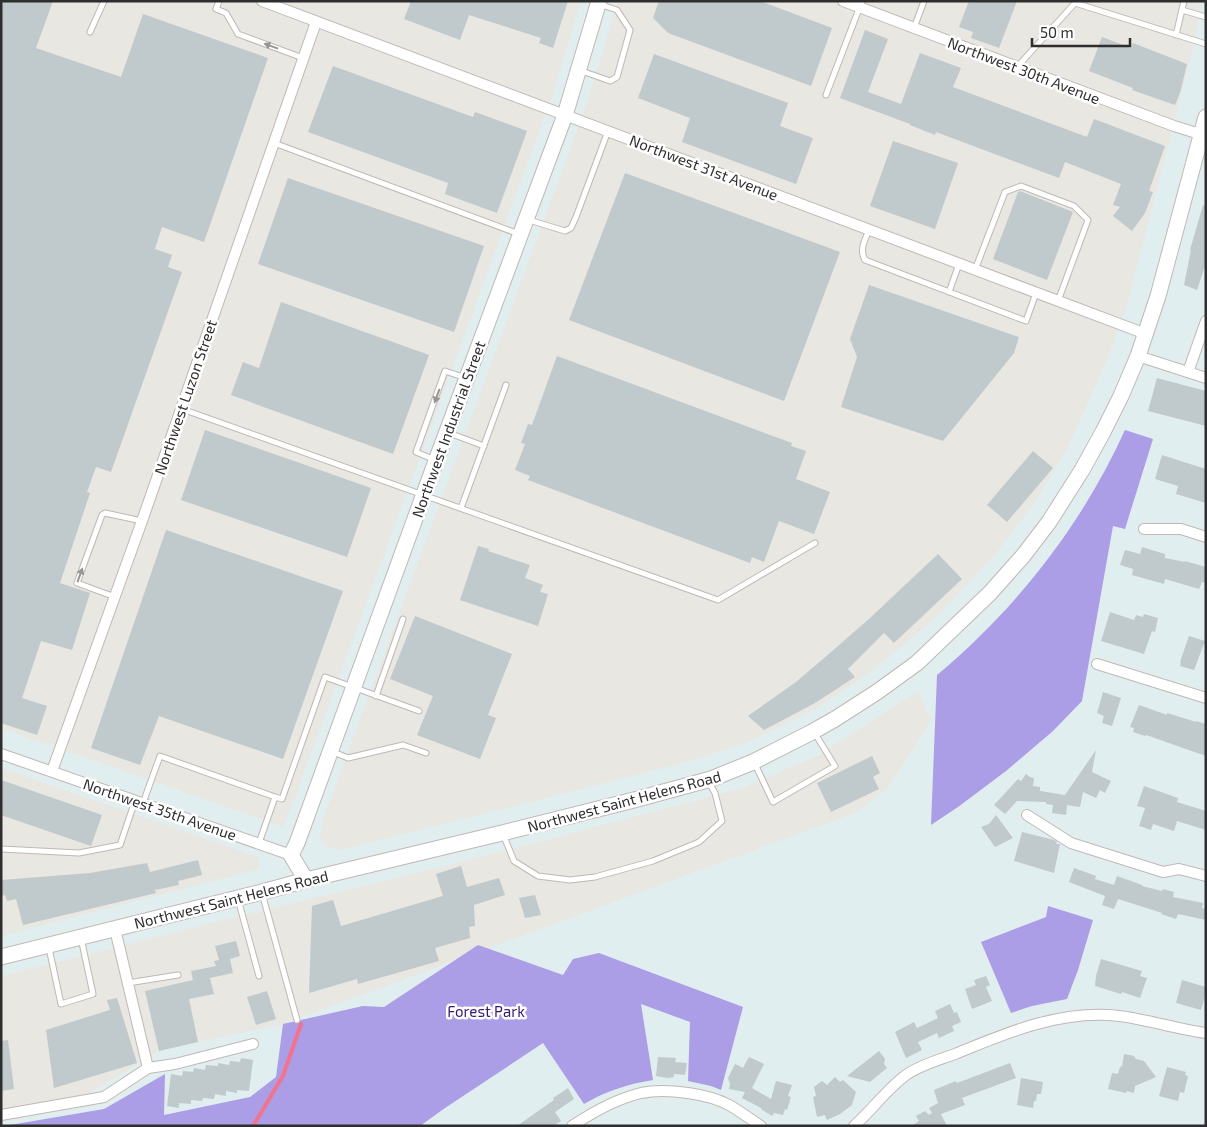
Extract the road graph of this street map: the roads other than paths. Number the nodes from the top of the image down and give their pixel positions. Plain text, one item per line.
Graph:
1 (104, 1) edge
2 (219, 1) edge
3 (262, 1) edge
4 (843, 1) edge
5 (924, 1) edge
6 (1184, 1) edge
7 (599, 3) edge
8 (861, 4) edge
9 (1182, 10) junction
10 (1206, 17) edge
11 (316, 22) junction
12 (914, 28) junction
13 (90, 32) dead end
14 (1176, 35) junction
15 (1206, 44) edge
16 (304, 58) junction
17 (1016, 67) junction
18 (579, 70) junction
19 (826, 95) dead end
20 (565, 115) junction
21 (1206, 117) edge
22 (608, 131) junction
23 (1203, 135) edge
24 (274, 143) junction
25 (526, 219) junction
26 (869, 230) junction
27 (520, 235) junction
28 (959, 264) junction
29 (975, 270) junction
30 (949, 292) junction
31 (1036, 293) junction
32 (1058, 301) junction
33 (1206, 321) edge
34 (1146, 334) junction
35 (1138, 356) junction
36 (1188, 372) junction
37 (467, 378) junction
38 (1206, 378) edge
39 (506, 385) dead end
40 (181, 408) junction
41 (447, 432) junction
42 (484, 446) junction
43 (436, 461) junction
44 (424, 495) junction
45 (461, 508) junction
46 (142, 521) junction
47 (1144, 529) dead end
48 (1206, 537) edge
49 (814, 543) dead end
50 (115, 597) junction
51 (403, 619) dead end
52 (1096, 664) dead end
53 (354, 687) junction
54 (376, 696) junction
55 (1206, 698) edge
56 (419, 711) dead end
57 (814, 731) junction
58 (331, 751) junction
59 (426, 753) dead end
60 (1, 754) edge
61 (753, 762) junction
62 (52, 771) junction
63 (707, 780) junction
64 (275, 797) junction
65 (139, 802) junction
66 (1027, 815) dead end
67 (502, 833) junction
68 (259, 843) junction
69 (1, 849) edge
70 (291, 855) junction
71 (1206, 876) edge
72 (306, 880) junction
73 (262, 892) junction
74 (238, 898) junction
75 (115, 929) junction
76 (81, 937) junction
77 (48, 946) junction
78 (1, 957) edge
79 (178, 975) dead end
80 (259, 976) dead end
81 (128, 984) junction
82 (297, 1020) dead end
83 (1206, 1034) edge
84 (254, 1044) dead end
85 (148, 1068) junction
86 (1, 1116) edge
87 (572, 1126) edge
88 (761, 1126) edge
89 (854, 1126) edge

1 - 13 lane
16 -> 2 lane
3 - 11 street, Northwest 31st Avenue
4 - 8 street, Northwest 30th Avenue
5 - 12 lane
6 - 9 lane
7 - 18 main road, Northwest Industrial Street
7 - 18 lane
8 - 12 street, Northwest 30th Avenue
8 - 19 lane
9 - 10 lane
9 - 14 lane
11 - 16 street, Northwest Luzon Street
11 - 20 street, Northwest 31st Avenue
12 - 17 street, Northwest 30th Avenue
14 - 15 lane
14 - 17 lane
16 - 24 street, Northwest Luzon Street
17 - 23 street, Northwest 30th Avenue
18 - 20 main road, Northwest Industrial Street
20 - 22 street, Northwest 31st Avenue
20 - 25 main road, Northwest Industrial Street
21 - 23 main road, Northwest Saint Helens Road
22 - 25 lane
22 - 26 street, Northwest 31st Avenue
23 - 34 main road, Northwest Saint Helens Road
24 - 27 lane
24 - 40 street, Northwest Luzon Street
25 - 27 main road, Northwest Industrial Street
26 - 28 street, Northwest 31st Avenue
26 - 30 lane
27 - 37 main road, Northwest Industrial Street
28 - 29 street, Northwest 31st Avenue
28 - 30 lane
29 - 31 street, Northwest 31st Avenue
29 - 32 lane
30 - 31 lane
31 - 32 street, Northwest 31st Avenue
32 - 34 street, Northwest 31st Avenue
33 - 36 street
34 - 35 main road, Northwest Saint Helens Road
35 - 36 street
35 - 57 main road, Northwest Saint Helens Road
36 - 38 street
37 - 41 main road, Northwest Industrial Street
37 -> 43 lane
39 - 42 lane
40 - 44 lane
40 - 46 street, Northwest Luzon Street
41 - 42 lane
41 - 43 main road, Northwest Industrial Street
42 - 45 lane
43 - 44 main road, Northwest Industrial Street
44 - 45 lane
44 - 53 main road, Northwest Industrial Street
45 - 49 lane
46 - 50 street, Northwest Luzon Street
50 -> 46 lane
47 - 48 street
50 - 62 street, Northwest Luzon Street
51 - 54 lane
52 - 55 street
53 - 54 lane
53 - 58 main road, Northwest Industrial Street
53 - 64 lane
54 - 56 lane
57 - 61 main road, Northwest Saint Helens Road
57 - 61 lane
58 - 59 lane
58 - 70 main road, Northwest Industrial Street
60 - 62 street, Northwest 35th Avenue
61 - 63 main road, Northwest Saint Helens Road
62 - 65 street, Northwest 35th Avenue
63 - 67 main road, Northwest Saint Helens Road
63 - 67 lane
64 - 65 lane
64 - 68 lane
65 - 68 street, Northwest 35th Avenue
65 - 69 lane
66 - 71 street
67 - 72 main road, Northwest Saint Helens Road
68 - 70 street, Northwest 35th Avenue
70 - 72 main road
72 - 73 main road, Northwest Saint Helens Road
73 - 74 main road, Northwest Saint Helens Road
73 - 82 lane
74 - 75 main road, Northwest Saint Helens Road
74 - 80 lane
75 - 76 main road, Northwest Saint Helens Road
75 - 81 street
76 - 77 main road, Northwest Saint Helens Road
76 - 77 lane
77 - 78 main road, Northwest Saint Helens Road
79 - 81 lane
81 - 85 street
83 - 89 street
84 - 85 street
85 - 86 street
87 - 88 street

